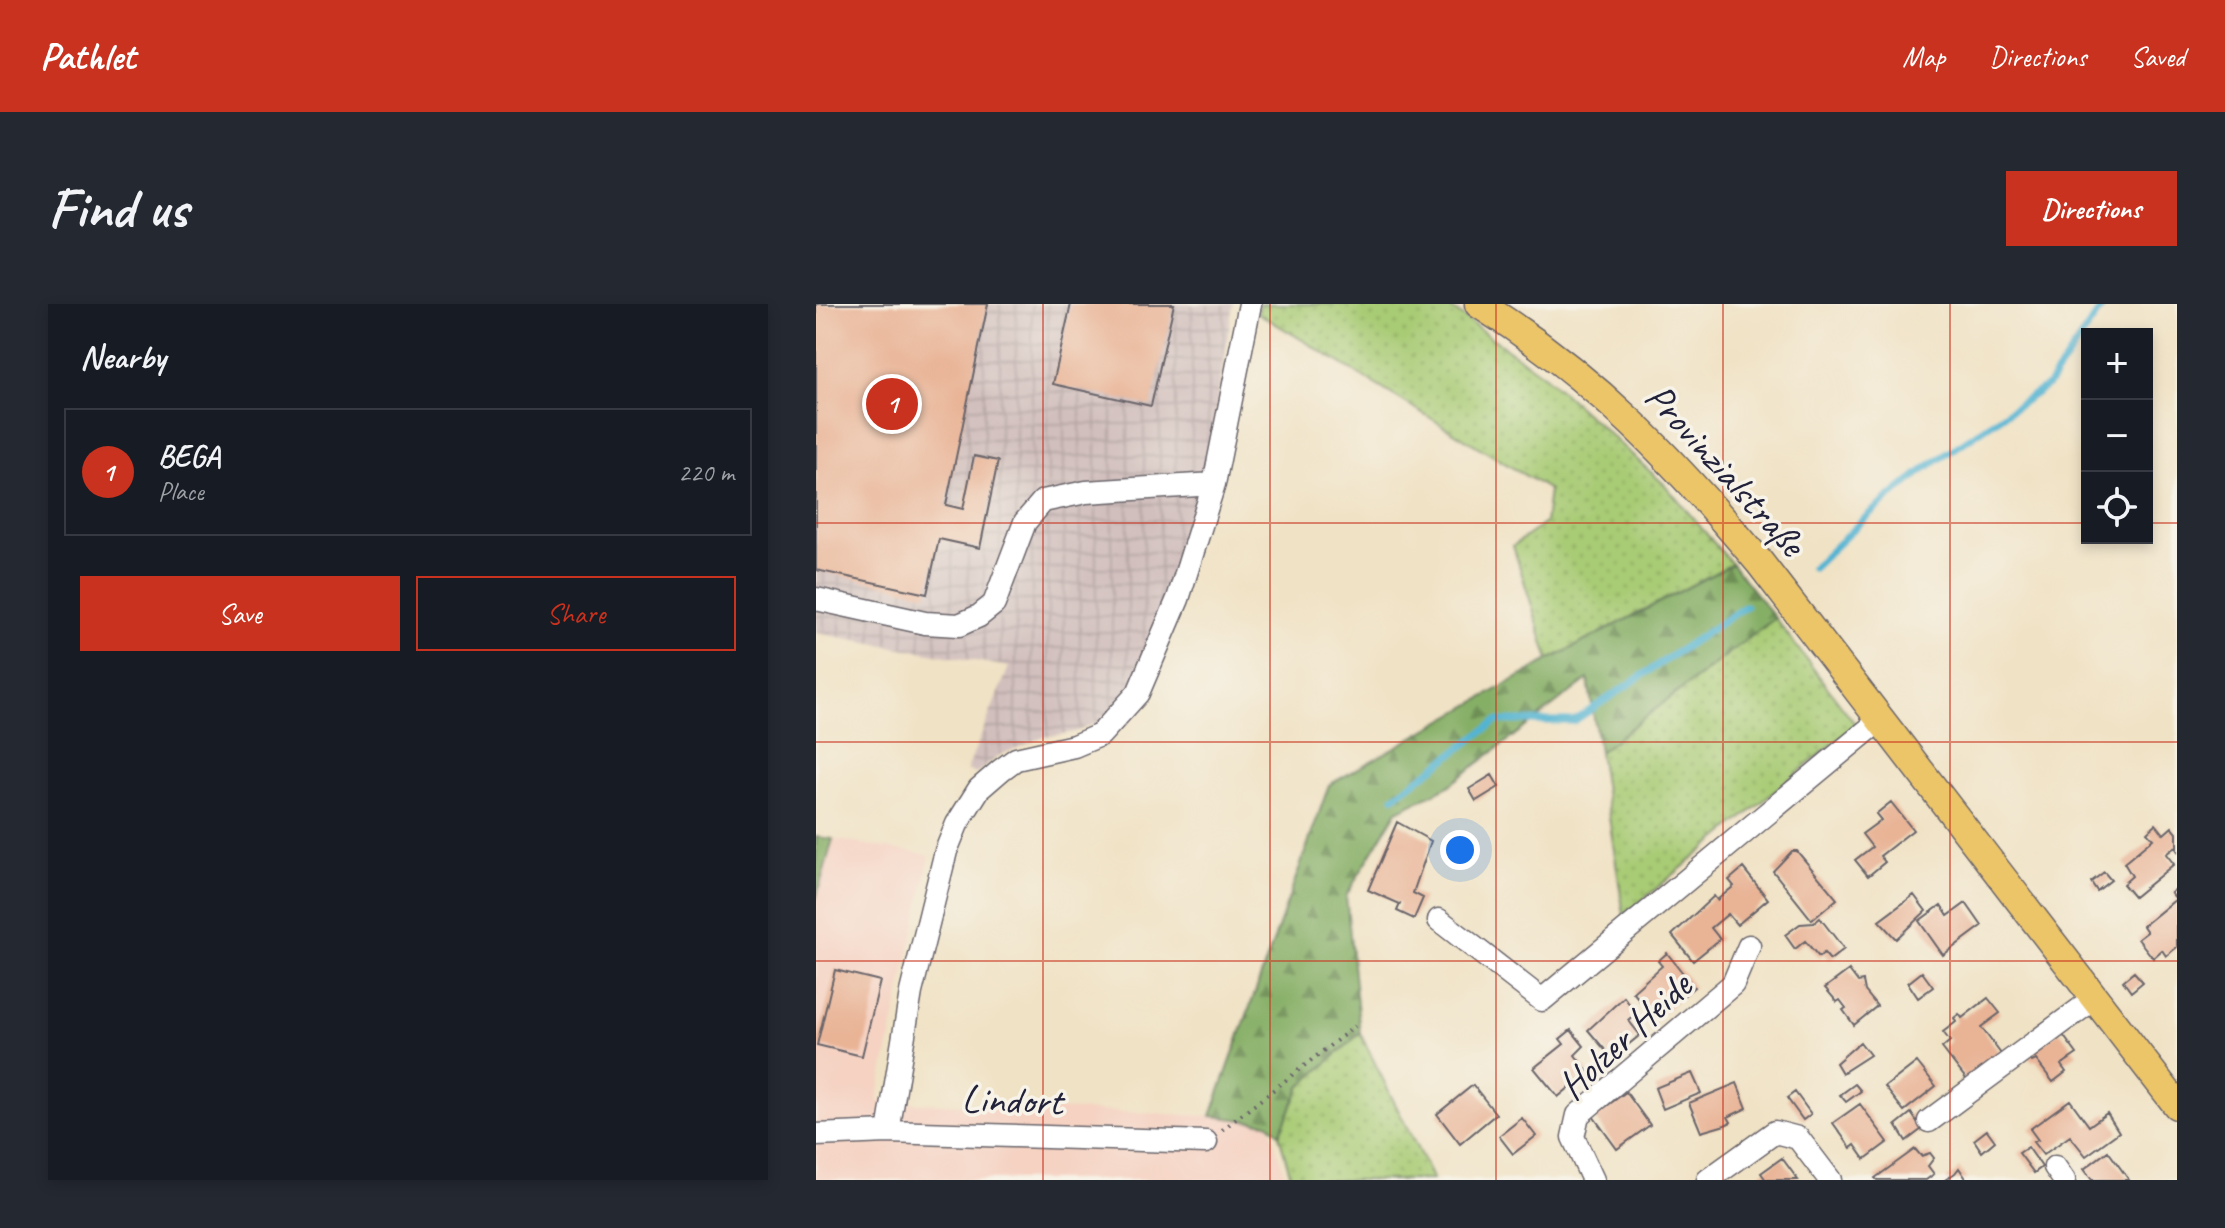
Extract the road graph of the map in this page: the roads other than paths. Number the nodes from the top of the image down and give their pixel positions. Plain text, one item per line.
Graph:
1 (1250, 304) edge
2 (1479, 304) edge
3 (1214, 484) junction
4 (816, 599) edge
5 (1880, 720) junction
6 (1439, 920) dead end
7 (1749, 946) dead end
8 (2095, 998) junction
9 (2177, 1105) edge
10 (1929, 1121) dead end
11 (888, 1132) junction
12 (816, 1135) edge
13 (1206, 1142) road end
14 (1593, 1180) edge
15 (1708, 1180) edge
16 (1830, 1180) edge

1 - 3 street
2 - 5 main road, Provinzialstraße
3 - 4 street
3 - 11 street
5 - 6 street
5 - 8 main road, Provinzialstraße
7 - 14 street, Holzer Heide
8 - 9 main road, Provinzialstraße
8 - 10 street
11 - 12 street, Lindort
11 - 13 street, Lindort
15 - 16 street

